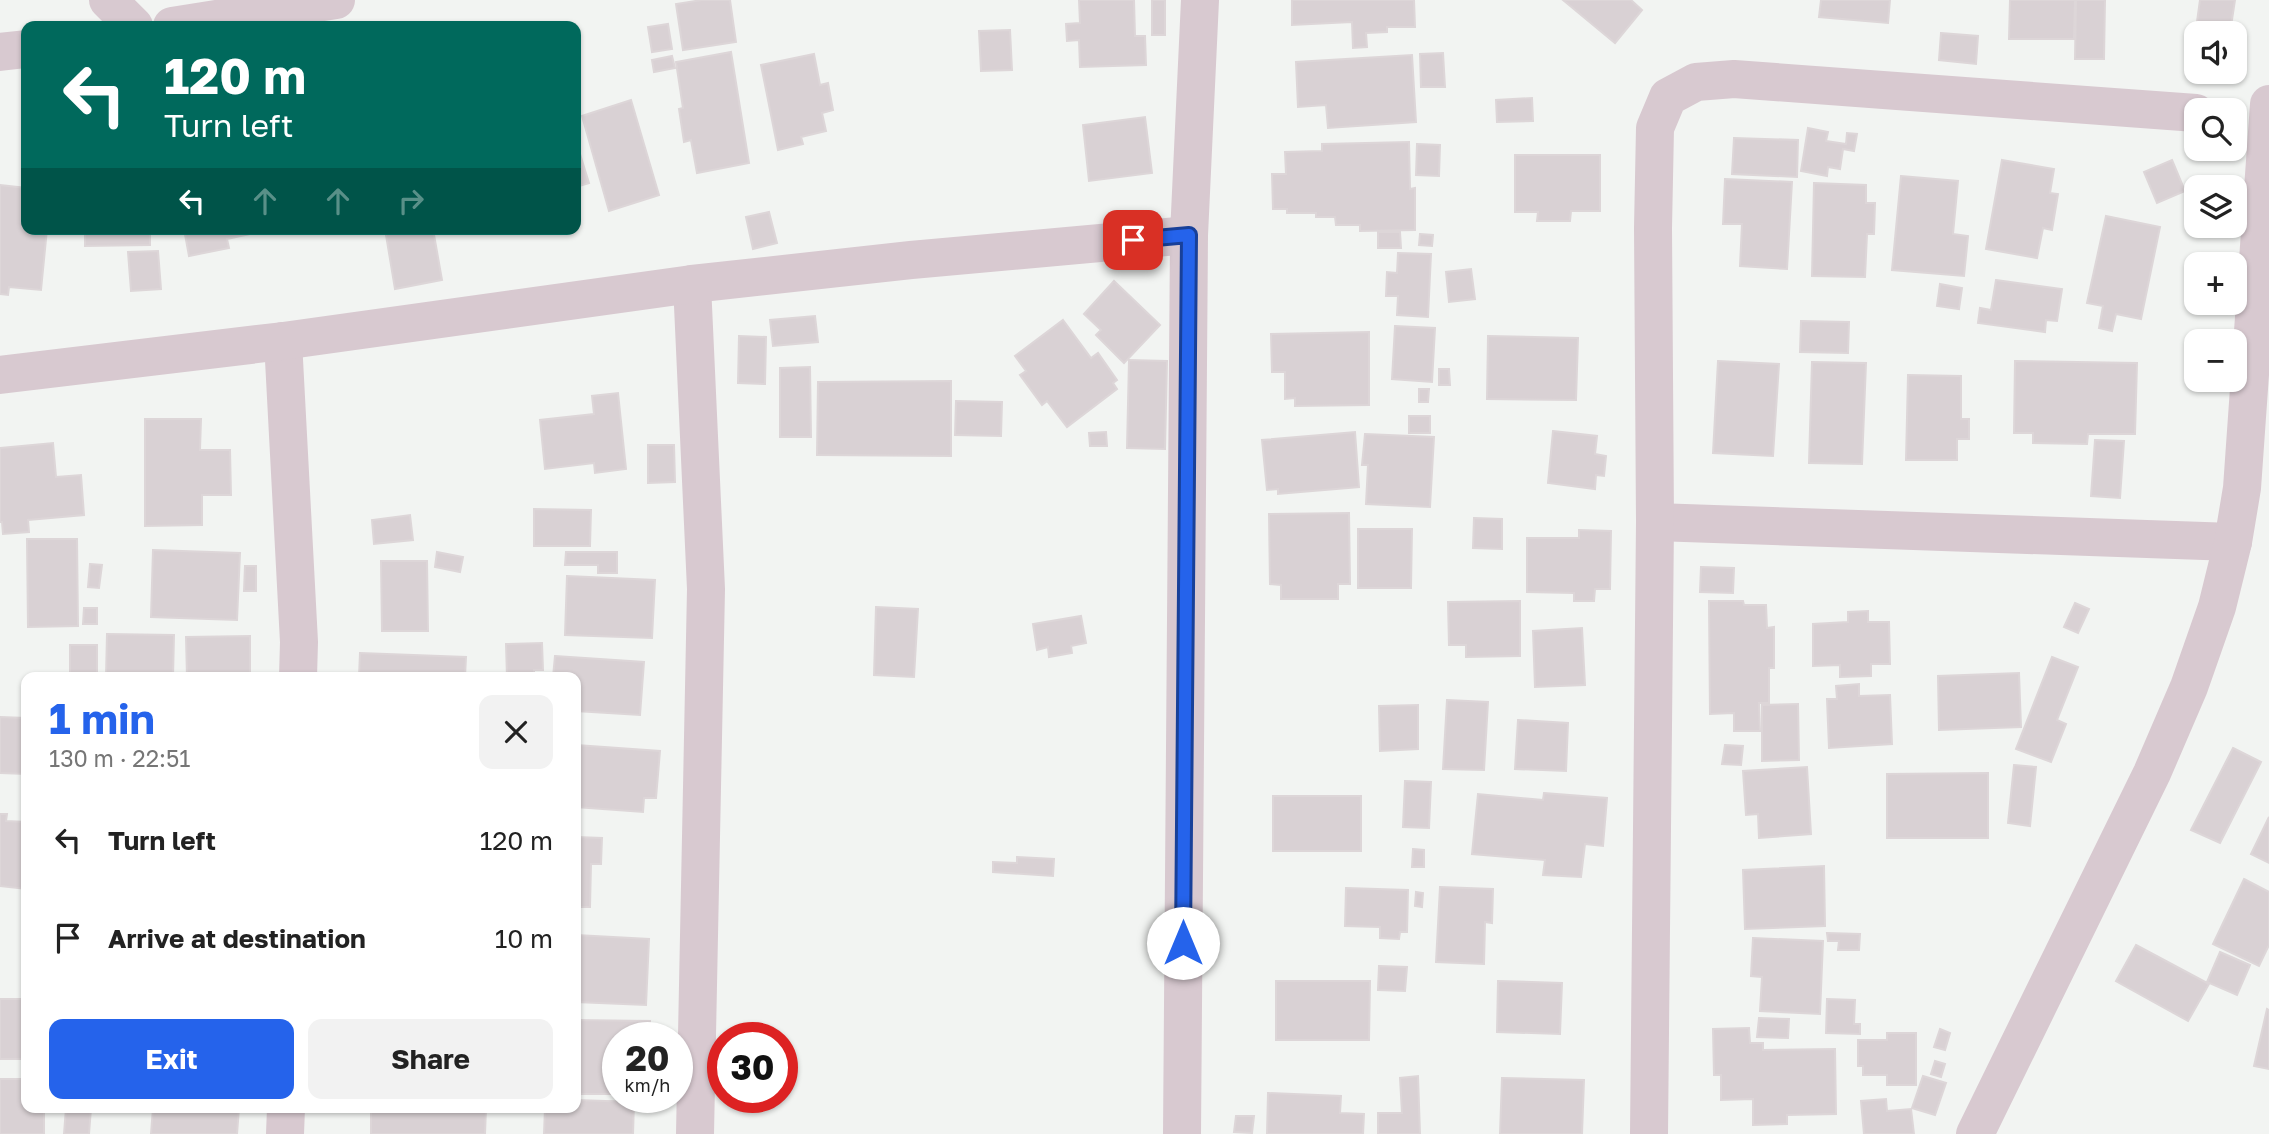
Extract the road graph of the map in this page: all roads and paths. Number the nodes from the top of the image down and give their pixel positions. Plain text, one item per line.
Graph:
1 (108, 0) edge
2 (336, 0) edge
3 (1200, 0) edge
4 (129, 21) edge
5 (204, 21) edge
6 (21, 49) edge
7 (0, 52) edge
8 (2184, 112) edge
9 (2257, 113) edge
10 (1189, 235) junction
11 (692, 284) junction
12 (283, 341) junction
13 (0, 375) edge
14 (2259, 415) edge
15 (1655, 522) junction
16 (2233, 542) junction
17 (298, 672) edge
18 (286, 1113) edge
19 (285, 1134) edge
20 (695, 1134) edge
21 (1182, 1134) edge
22 (1649, 1134) edge
23 (1975, 1134) edge

1 - 4 street
2 - 5 street
3 - 10 street
6 - 7 street
8 - 15 street
9 - 14 street
10 - 11 street
10 - 21 street
11 - 12 street
11 - 20 street
12 - 13 street
12 - 17 street
14 - 16 street
15 - 16 street
15 - 22 street
16 - 23 street
18 - 19 street

